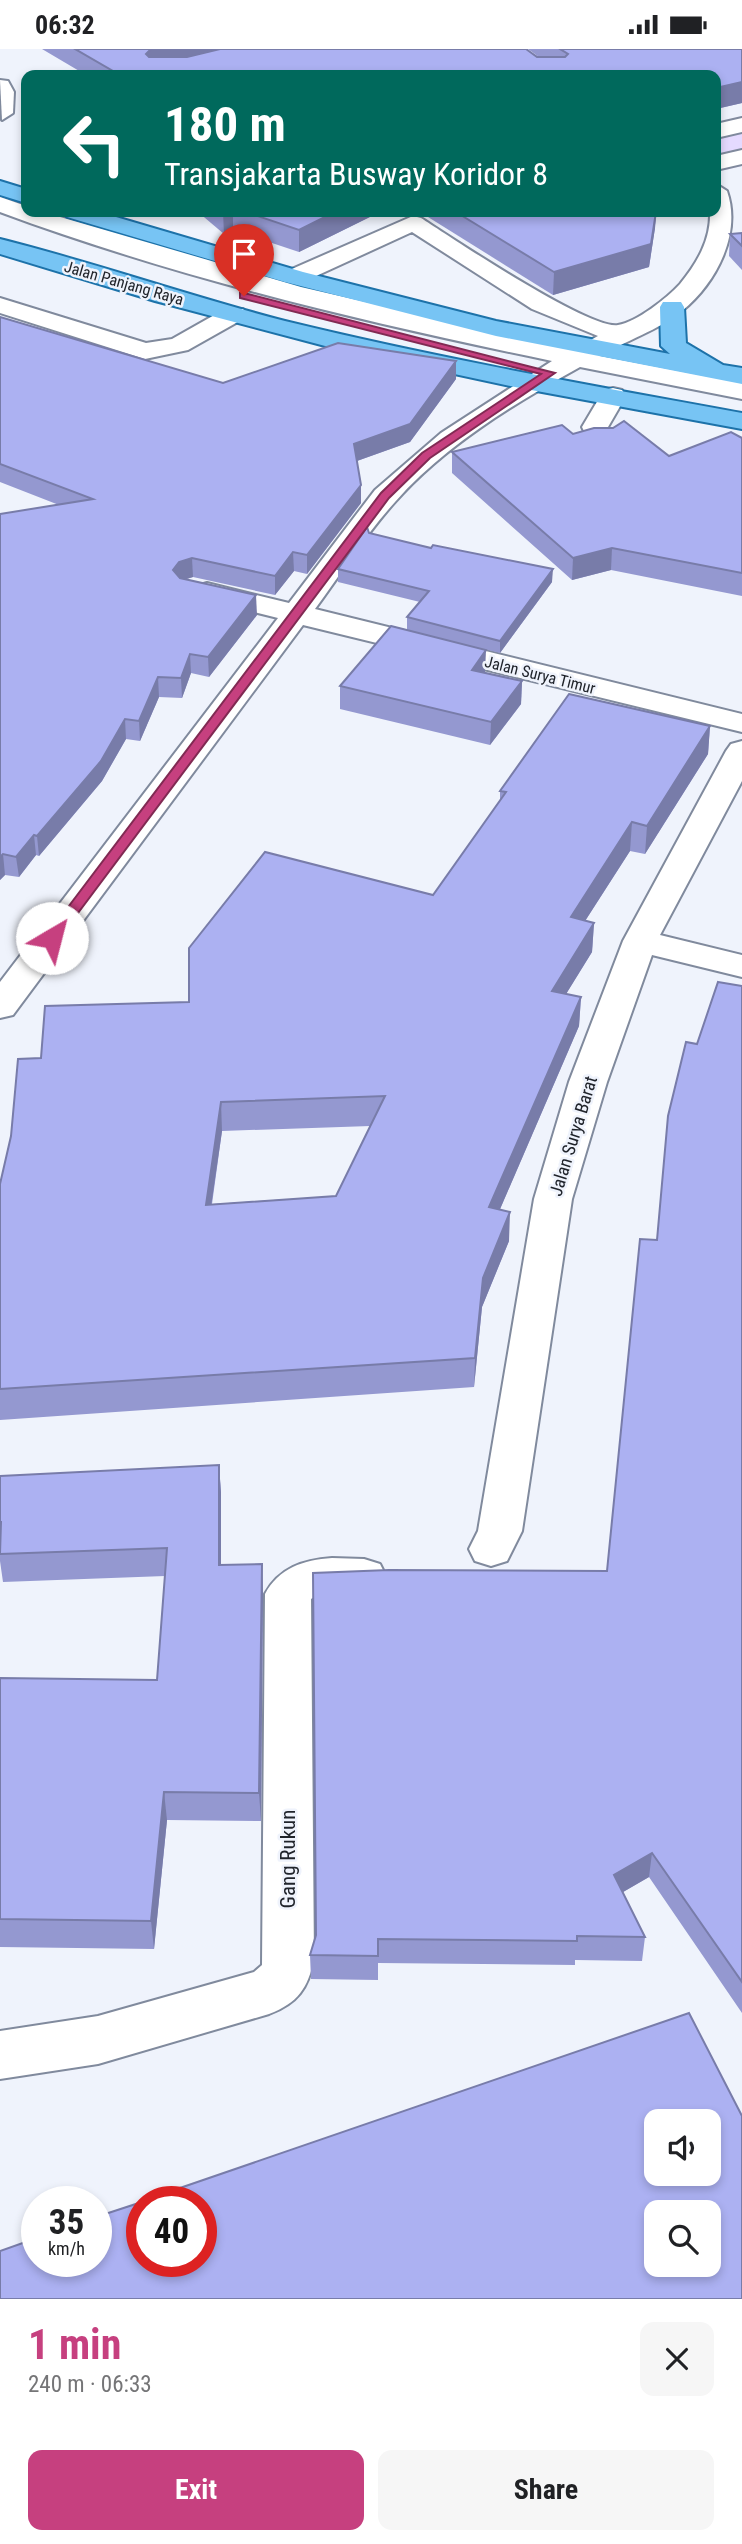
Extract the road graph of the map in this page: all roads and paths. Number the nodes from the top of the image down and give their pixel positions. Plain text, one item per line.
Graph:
1 (0, 86) edge
2 (21, 108) edge
3 (1, 113) edge
4 (742, 125) edge
5 (721, 130) edge
6 (742, 157) edge
7 (721, 162) edge
8 (0, 188) edge
9 (21, 195) edge
10 (727, 201) edge
11 (0, 204) edge
12 (21, 211) edge
13 (41, 217) edge
14 (92, 217) edge
15 (0, 228) edge
16 (0, 246) edge
17 (294, 277) junction
18 (0, 305) edge
19 (673, 307) junction
20 (233, 314) junction
21 (600, 345) junction
22 (542, 377) junction
23 (738, 381) edge
24 (613, 396) junction
25 (742, 408) edge
26 (742, 421) edge
27 (602, 441) edge
28 (192, 589) edge
29 (298, 612) junction
30 (742, 723) edge
31 (742, 751) edge
32 (640, 941) junction
33 (742, 966) edge
34 (0, 1007) edge
35 (491, 1549) dead end
36 (405, 1575) edge
37 (0, 2055) edge

1 - 3 street
2 - 3 street
4 - 5 street
6 - 7 street
8 - 9 main road
10 - 19 street
11 - 12 street
13 - 21 street
14 - 17 main road
15 - 22 street
16 - 20 main road, Jalan Panjang Raya
17 - 21 main road
17 - 21 street
18 - 20 street
19 - 21 street
19 - 23 main road
20 - 22 main road, Jalan Panjang Raya
21 - 22 street
21 - 23 main road
22 - 24 main road, Jalan Panjang Raya
22 - 25 street
22 - 29 street
24 - 26 main road, Jalan Panjang Raya
24 - 27 street
28 - 29 street, Jalan Surya Timur
29 - 30 street, Jalan Surya Timur
29 - 34 street
31 - 32 street, Jalan Surya Barat
32 - 33 street
32 - 35 street, Jalan Surya Barat
36 - 37 street, Gang Rukun

